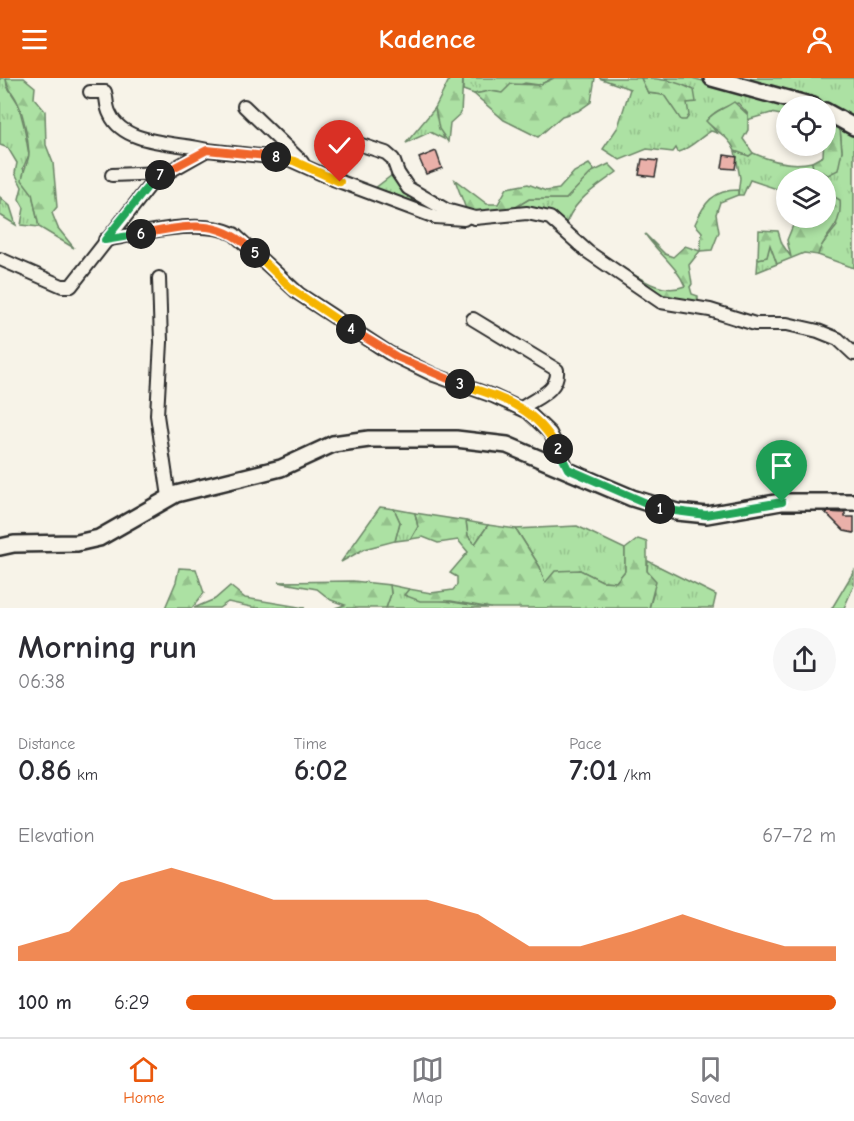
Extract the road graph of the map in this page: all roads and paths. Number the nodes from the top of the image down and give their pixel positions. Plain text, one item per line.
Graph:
1 (712, 78) edge
2 (90, 92) dead end
3 (777, 96) edge
4 (244, 106) dead end
5 (836, 117) edge
6 (854, 127) edge
7 (340, 138) dead end
8 (207, 150) junction
9 (307, 167) junction
10 (164, 173) junction
11 (112, 175) dead end
12 (475, 218) junction
13 (105, 240) junction
14 (0, 259) edge
15 (159, 278) dead end
16 (473, 319) dead end
17 (854, 354) edge
18 (522, 408) junction
19 (568, 469) junction
20 (170, 497) junction
21 (854, 502) edge
22 (0, 547) edge

1 - 3 main road
2 - 8 street
4 - 9 street
5 - 6 main road
7 - 12 street
8 - 9 street
8 - 10 street
9 - 12 street
10 - 11 street
10 - 13 street
12 - 17 street
13 - 14 street
13 - 18 street
15 - 20 street
16 - 18 street
18 - 19 street
19 - 20 main road
19 - 21 main road
20 - 22 main road

